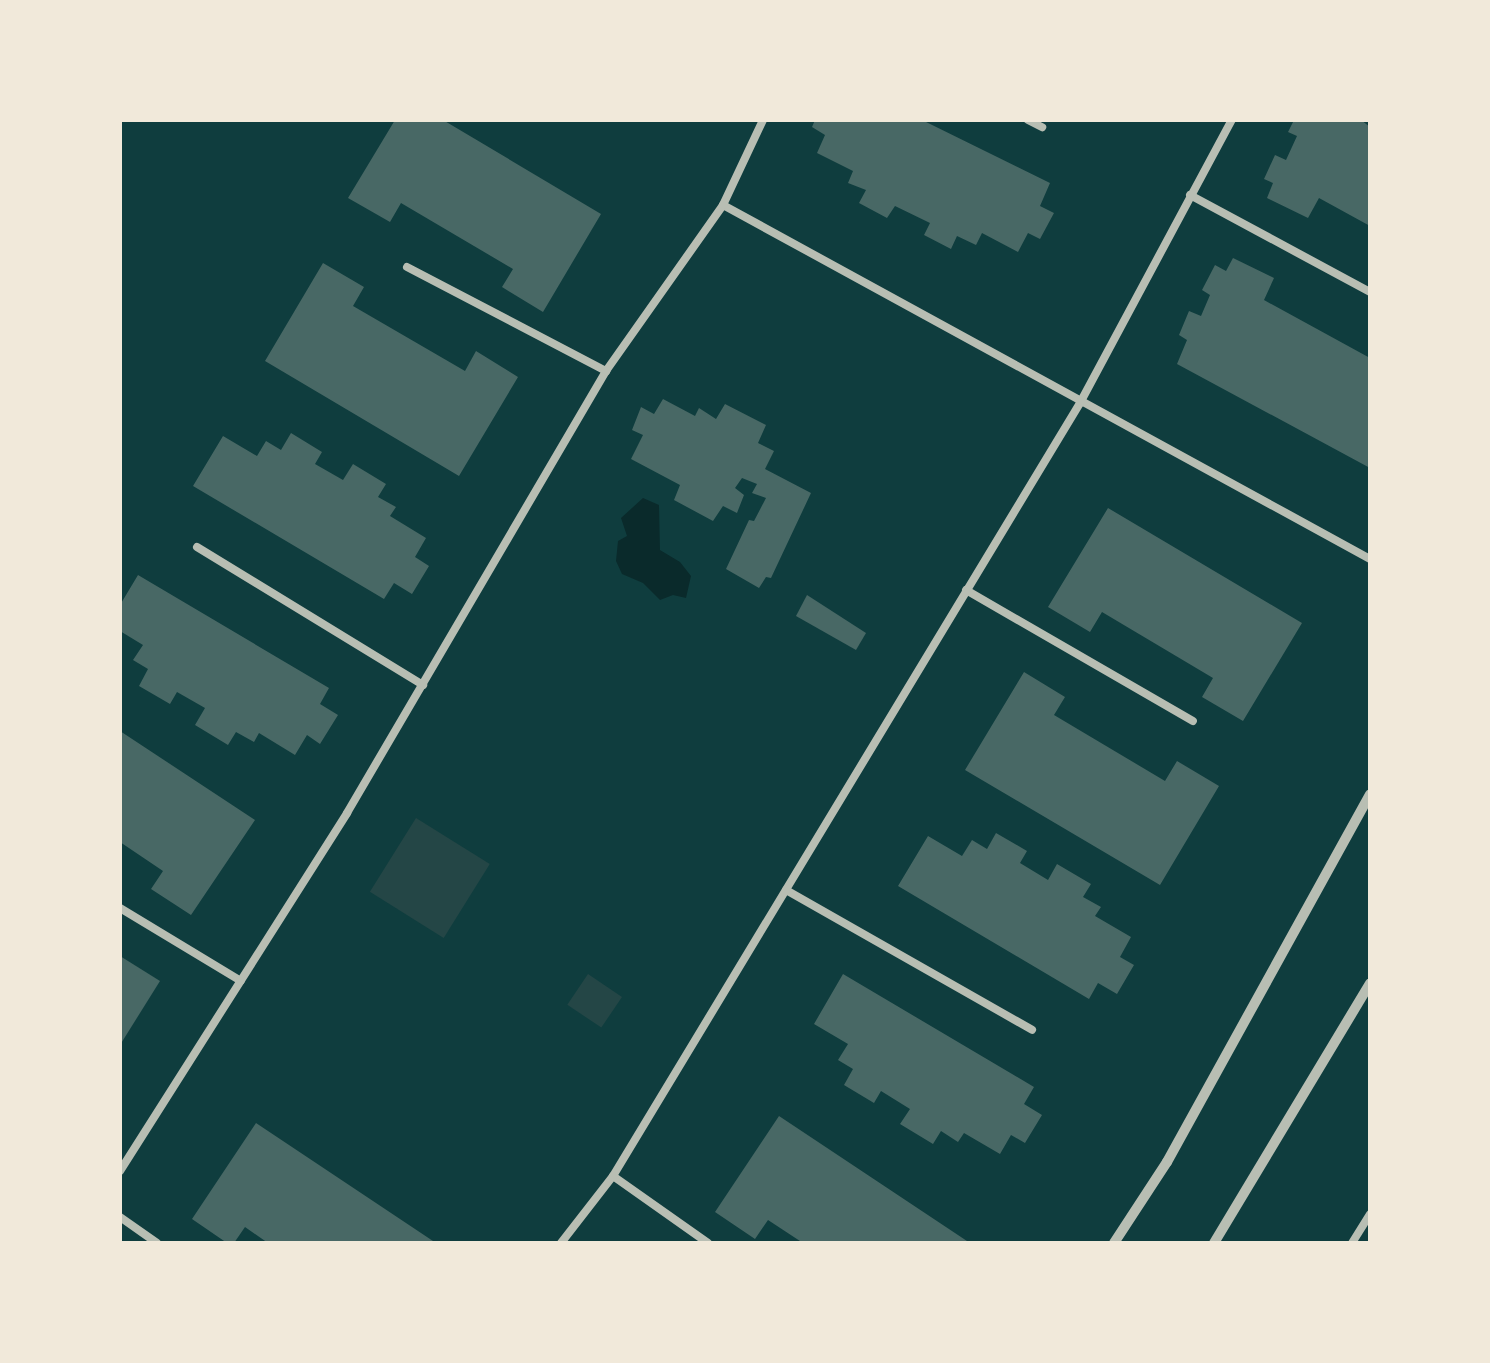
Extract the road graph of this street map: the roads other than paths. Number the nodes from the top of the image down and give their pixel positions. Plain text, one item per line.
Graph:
1 (763, 120) edge
2 (1028, 120) edge
3 (1232, 120) edge
4 (1042, 127) dead end
5 (1190, 195) junction
6 (723, 205) junction
7 (407, 267) dead end
8 (1370, 292) edge
9 (606, 372) junction
10 (1080, 403) junction
11 (196, 548) dead end
12 (1370, 559) edge
13 (966, 590) junction
14 (422, 685) junction
15 (1193, 721) dead end
16 (1370, 794) edge
17 (786, 890) junction
18 (120, 908) edge
19 (241, 982) junction
20 (1370, 983) edge
21 (1032, 1030) dead end
22 (120, 1171) edge
23 (613, 1176) junction
24 (1370, 1214) edge
25 (120, 1218) edge
26 (157, 1243) edge
27 (561, 1243) edge
28 (708, 1243) edge
29 (1114, 1243) edge
30 (1214, 1243) edge
31 (1352, 1243) edge

1 - 6 lane
2 - 4 lane
3 - 5 lane
5 - 8 lane
5 - 10 lane
6 - 9 lane
6 - 10 lane
7 - 9 lane
9 - 14 lane
10 - 12 lane
10 - 13 lane
11 - 14 lane
13 - 15 lane
13 - 17 lane
14 - 19 lane
16 - 29 street
17 - 21 lane
17 - 23 lane
18 - 19 lane
19 - 22 lane
20 - 30 street
23 - 27 lane
23 - 28 lane
24 - 31 lane
25 - 26 lane

